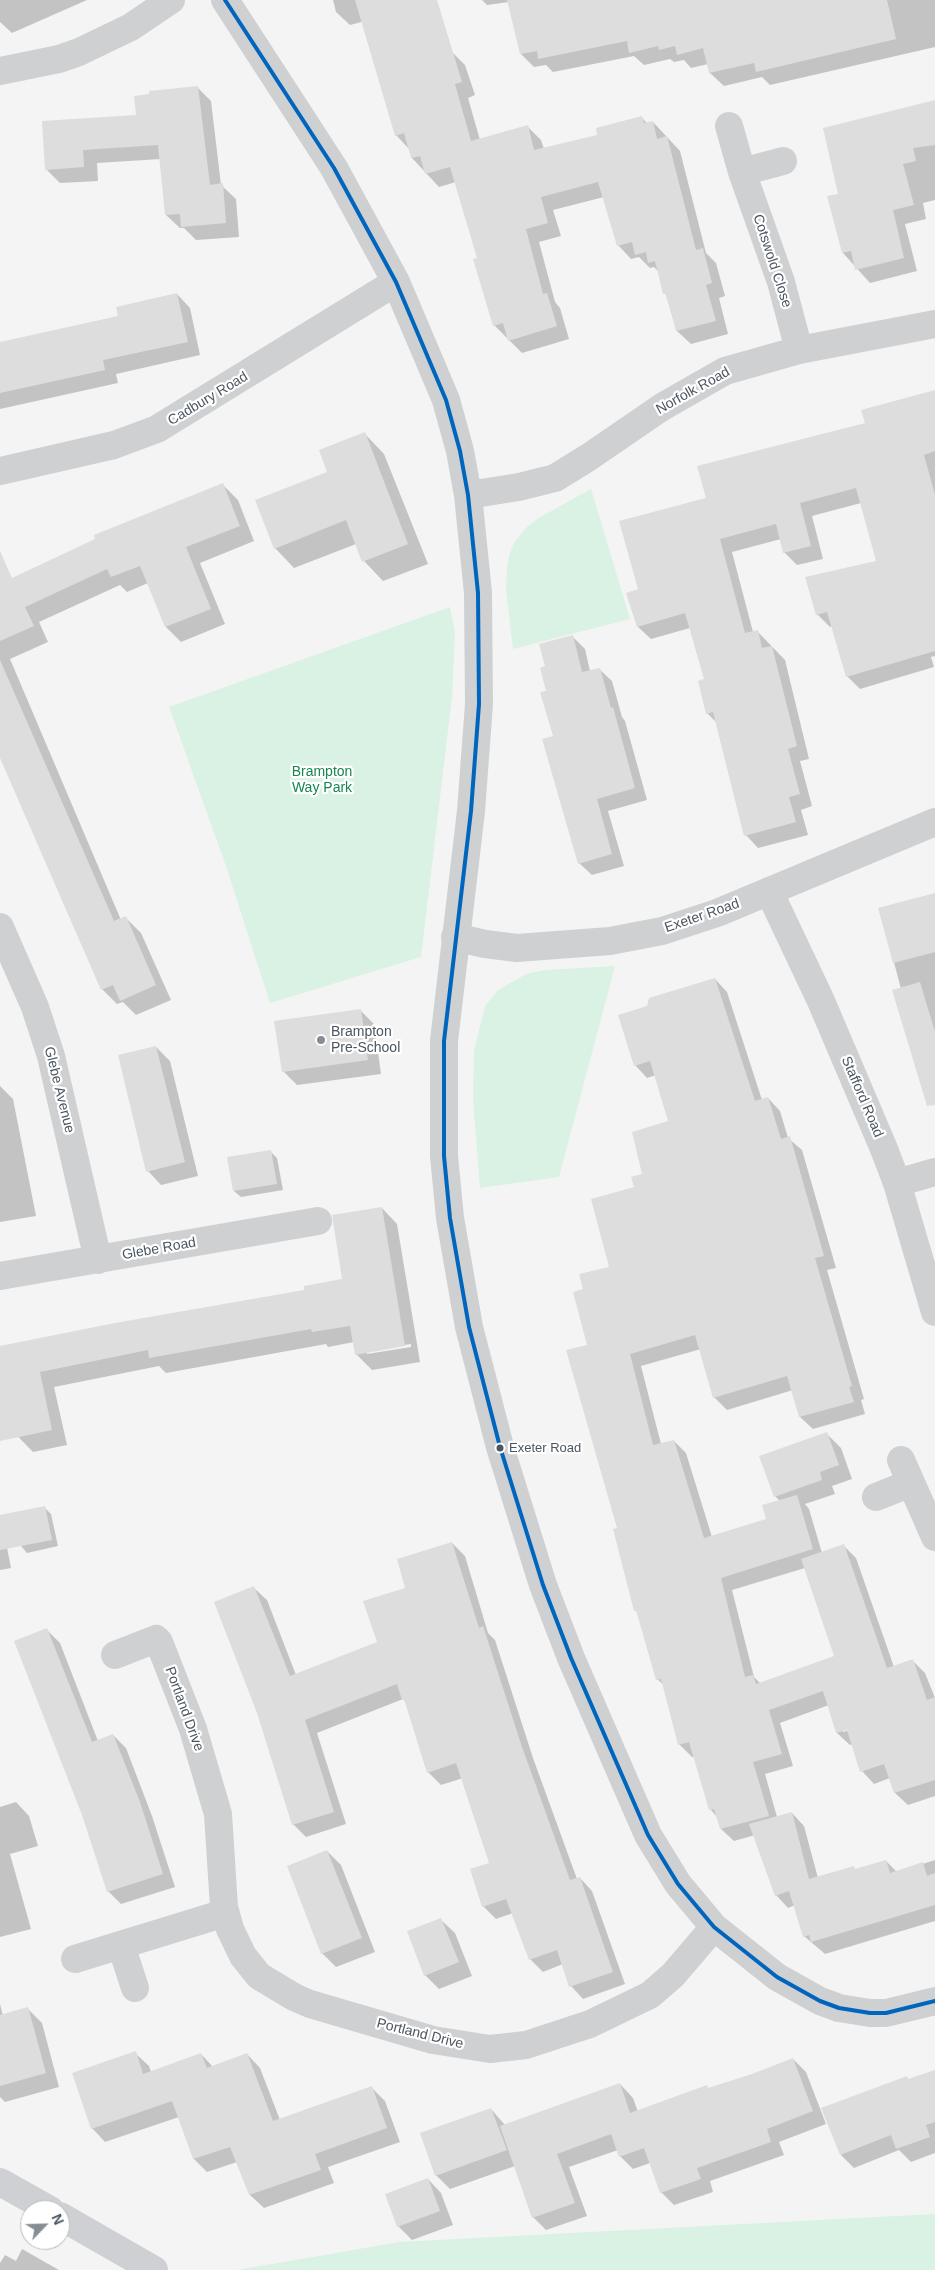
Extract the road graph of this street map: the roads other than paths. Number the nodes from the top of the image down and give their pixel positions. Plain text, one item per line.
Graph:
1 (171, 0) edge
2 (225, 0) edge
3 (0, 71) edge
4 (729, 126) dead end
5 (783, 161) dead end
6 (742, 172) junction
7 (396, 282) junction
8 (935, 324) edge
9 (799, 350) junction
10 (0, 471) edge
11 (468, 495) junction
12 (935, 822) edge
13 (769, 891) junction
14 (0, 926) edge
15 (455, 937) junction
16 (935, 1172) edge
17 (897, 1183) junction
18 (318, 1221) dead end
19 (98, 1260) junction
20 (0, 1276) edge
21 (935, 1312) edge
22 (876, 1497) dead end
23 (935, 1537) edge
24 (115, 1655) dead end
25 (225, 1913) junction
26 (714, 1927) junction
27 (121, 1945) junction
28 (75, 1959) dead end
29 (135, 1988) dead end
30 (935, 2002) edge
31 (0, 2182) edge
32 (32, 2200) edge
33 (70, 2222) edge
34 (154, 2270) edge

1 - 3 street
2 - 7 street
4 - 6 street, Cotswold Close
5 - 6 street
6 - 9 street, Cotswold Close
7 - 10 street, Cadbury Road
7 - 11 street
8 - 9 street, Norfolk Road
9 - 11 street, Norfolk Road
11 - 15 street
12 - 13 street, Exeter Road
13 - 15 street, Exeter Road
13 - 17 street, Stafford Road
14 - 19 street, Glebe Avenue
15 - 26 street
16 - 17 street
17 - 21 street, Stafford Road
18 - 19 street, Glebe Road
19 - 20 street, Glebe Road
22 - 23 street
24 - 25 street, Portland Drive
25 - 26 street, Portland Drive
25 - 27 street
26 - 30 street
27 - 28 street
27 - 29 street
31 - 32 main road
33 - 34 main road

